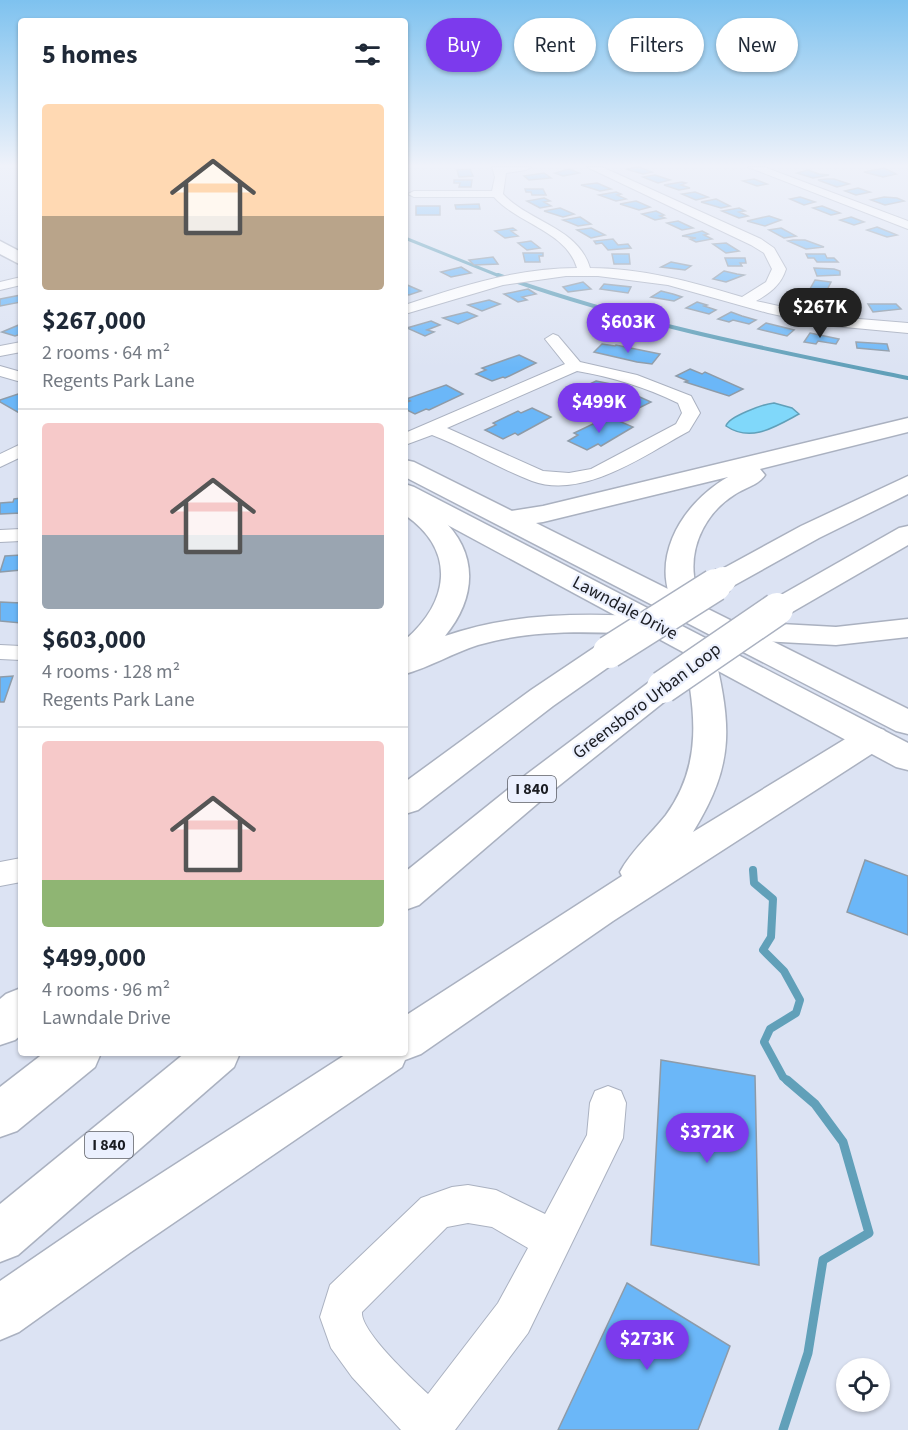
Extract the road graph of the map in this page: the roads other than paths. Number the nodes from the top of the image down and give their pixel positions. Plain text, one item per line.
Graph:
1 (557, 234) edge
2 (738, 234) edge
3 (0, 246) edge
4 (18, 258) edge
5 (584, 270) junction
6 (18, 282) edge
7 (0, 286) edge
8 (744, 301) junction
9 (408, 309) edge
10 (908, 328) edge
11 (553, 339) dead end
12 (18, 347) edge
13 (0, 351) edge
14 (575, 366) junction
15 (0, 371) edge
16 (18, 376) edge
17 (908, 424) edge
18 (432, 429) junction
19 (408, 439) edge
20 (18, 452) edge
21 (782, 457) junction
22 (0, 461) edge
23 (408, 469) edge
24 (908, 484) edge
25 (408, 494) edge
26 (408, 504) edge
27 (508, 519) junction
28 (18, 534) edge
29 (908, 534) edge
30 (0, 536) edge
31 (658, 626) junction
32 (908, 628) edge
33 (702, 629) junction
34 (0, 652) edge
35 (18, 653) edge
36 (408, 654) edge
37 (408, 663) edge
38 (908, 723) edge
39 (872, 738) junction
40 (908, 758) edge
41 (408, 799) edge
42 (18, 871) edge
43 (0, 874) edge
44 (408, 892) edge
45 (599, 910) junction
46 (18, 1010) edge
47 (0, 1026) edge
48 (408, 1038) edge
49 (75, 1056) edge
50 (214, 1056) edge
51 (381, 1056) edge
52 (608, 1103) dead end
53 (0, 1114) edge
54 (0, 1237) edge
55 (552, 1240) junction
56 (0, 1313) edge
57 (429, 1429) edge

1 - 5 street
2 - 8 street
3 - 4 main road
5 - 8 street
5 - 9 street
6 - 7 street
8 - 10 street
11 - 14 street
12 - 13 street
14 - 18 street
14 - 18 street
15 - 16 street
17 - 21 main road
18 - 19 street
20 - 22 street
21 - 27 main road
21 - 33 main road
23 - 27 main road, Lawndale Drive
24 - 41 main road, bridge
25 - 31 main road, Lawndale Drive
26 - 36 main road
27 - 33 main road, Lawndale Drive
28 - 30 street
29 - 44 main road, Greensboro Urban Loop / I 840, bridge
31 - 33 main road, Lawndale Drive
31 - 37 main road
32 - 33 main road
33 - 38 main road, Lawndale Drive
33 - 39 main road, Lawndale Drive
33 - 45 main road
34 - 35 street
39 - 40 main road, Lawndale Drive
39 - 45 main road
42 - 43 street
45 - 48 main road
46 - 47 main road
49 - 53 main road
50 - 54 main road, I 840
51 - 56 main road
52 - 55 street
55 - 57 street
55 - 57 street

